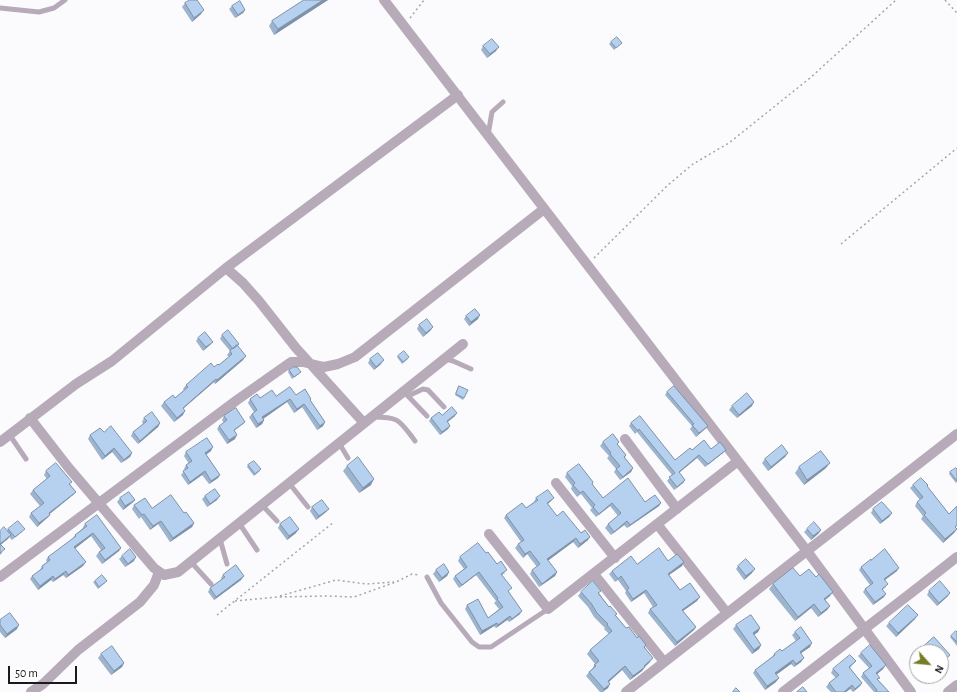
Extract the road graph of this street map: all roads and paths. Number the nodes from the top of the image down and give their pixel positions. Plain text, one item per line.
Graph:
1 (65, 0) edge
2 (384, 0) edge
3 (424, 0) edge
4 (896, 0) edge
5 (945, 0) edge
6 (0, 8) edge
7 (957, 13) edge
8 (404, 26) junction
9 (458, 95) junction
10 (503, 102) dead end
11 (488, 135) junction
12 (957, 148) edge
13 (544, 209) junction
14 (842, 244) dead end
15 (587, 265) junction
16 (226, 268) junction
17 (463, 344) dead end
18 (444, 359) junction
19 (310, 364) junction
20 (471, 369) dead end
21 (406, 394) junction
22 (444, 407) dead end
23 (427, 416) dead end
24 (30, 418) junction
25 (368, 420) junction
26 (9, 434) junction
27 (957, 434) edge
28 (625, 439) dead end
29 (415, 441) dead end
30 (0, 442) edge
31 (339, 443) junction
32 (348, 458) dead end
33 (26, 459) dead end
34 (738, 461) junction
35 (289, 483) junction
36 (556, 483) dead end
37 (99, 503) junction
38 (262, 505) junction
39 (308, 506) dead end
40 (677, 509) junction
41 (277, 521) dead end
42 (334, 522) dead end
43 (239, 523) junction
44 (657, 524) junction
45 (489, 534) dead end
46 (220, 539) junction
47 (257, 550) dead end
48 (807, 551) junction
49 (957, 556) edge
50 (615, 558) junction
51 (191, 562) junction
52 (227, 564) dead end
53 (159, 572) junction
54 (594, 574) junction
55 (0, 577) edge
56 (427, 577) joint
57 (396, 582) junction
58 (211, 584) dead end
59 (278, 597) junction
60 (235, 600) junction
61 (548, 609) junction
62 (727, 613) junction
63 (218, 615) dead end
64 (864, 628) junction
65 (664, 662) junction
66 (957, 685) edge
67 (32, 692) edge
68 (626, 692) edge
69 (783, 692) edge
70 (911, 692) edge
71 (948, 692) edge

1 - 6 lane
2 - 8 street
3 - 8 path
4 - 15 path
5 - 7 path
8 - 9 street
9 - 11 street
9 - 16 street
10 - 11 lane
11 - 13 street
12 - 14 path
13 - 15 street
13 - 19 street
15 - 34 street
16 - 19 street
16 - 24 street
17 - 18 street
18 - 20 lane
18 - 21 street
19 - 25 street
19 - 37 street
21 - 22 lane
21 - 23 lane
21 - 25 street
24 - 26 street
24 - 37 street
25 - 29 lane
25 - 31 street
26 - 30 street
26 - 33 lane
27 - 48 street
28 - 40 street
31 - 32 lane
31 - 35 street
34 - 40 street
34 - 48 street
35 - 38 street
35 - 39 lane
36 - 50 street
37 - 53 street
37 - 55 street
38 - 41 lane
38 - 43 street
40 - 44 street
42 - 60 path
43 - 46 street
43 - 47 lane
44 - 50 street
44 - 62 street
45 - 61 street
46 - 51 street
46 - 52 lane
48 - 62 street
48 - 64 street
49 - 64 street
50 - 54 street
51 - 53 street
51 - 58 lane
53 - 67 street
54 - 61 street
54 - 65 street
56 - 57 path
56 - 61 lane
57 - 59 path
57 - 59 path
59 - 60 path
60 - 63 path
62 - 65 street
64 - 69 street
64 - 70 street
65 - 68 street
66 - 71 street

